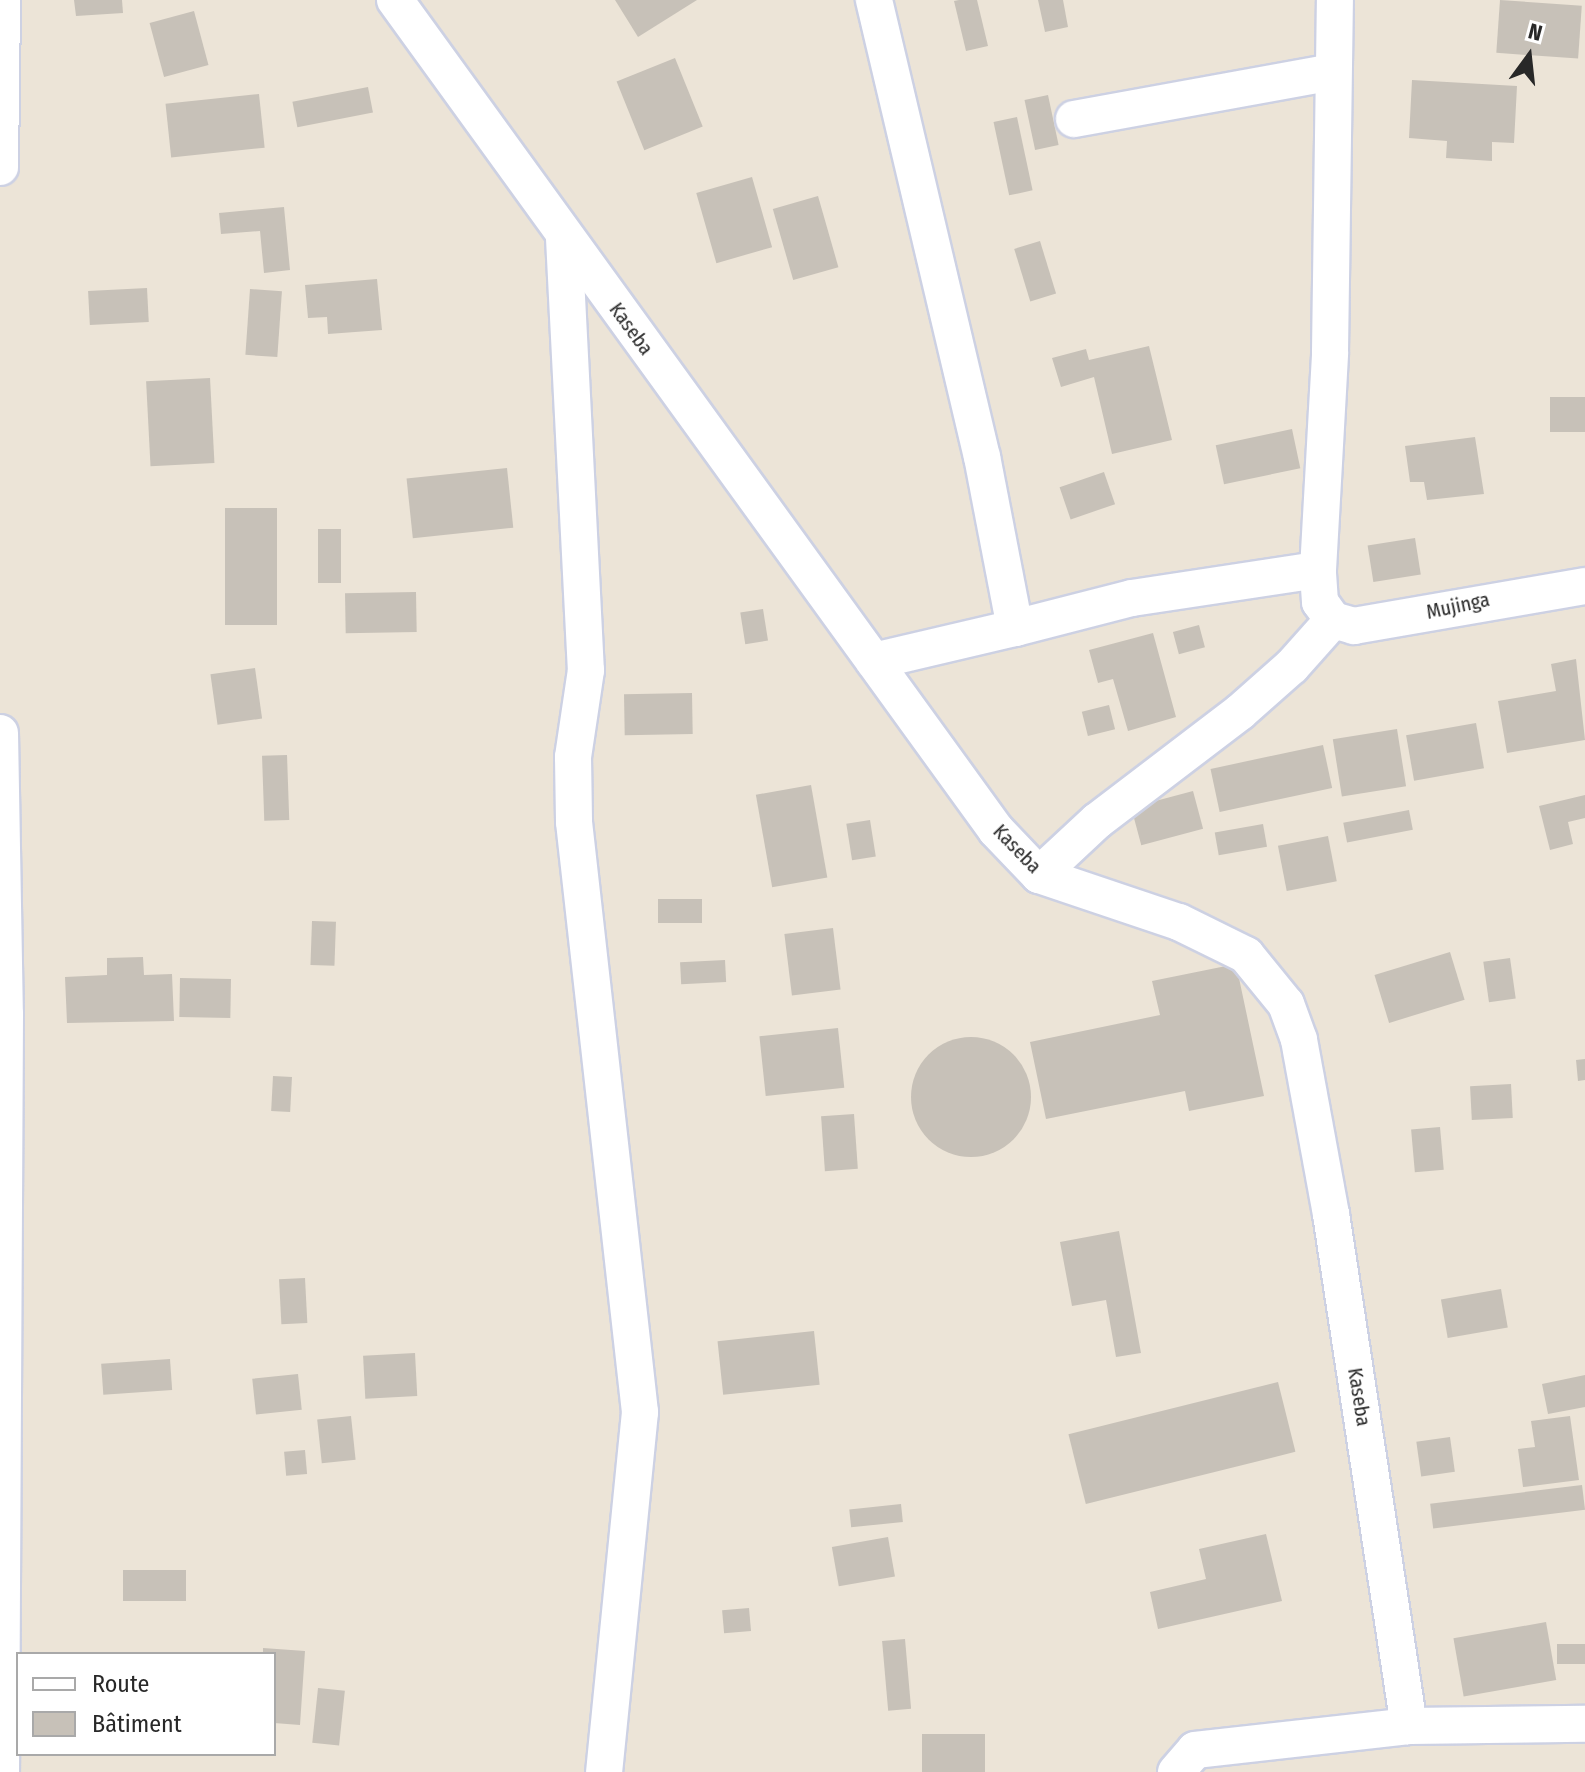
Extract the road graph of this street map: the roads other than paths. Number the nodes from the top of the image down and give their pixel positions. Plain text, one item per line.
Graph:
1 (2, 0) edge
2 (395, 0) edge
3 (874, 0) edge
4 (1335, 0) edge
5 (1332, 72) junction
6 (1074, 119) dead end
7 (0, 167) edge
8 (564, 238) junction
9 (1318, 570) junction
10 (1585, 586) edge
11 (1333, 620) junction
12 (1015, 628) junction
13 (874, 661) junction
14 (0, 733) edge
15 (1039, 875) junction
16 (1585, 1724) edge
17 (1409, 1726) junction
18 (1, 1772) edge
19 (604, 1772) edge
20 (1176, 1772) edge

1 - 7 street
2 - 8 street, Kaseba
3 - 12 street
4 - 5 street
5 - 6 street
5 - 9 street
8 - 13 street, Kaseba
8 - 19 street
9 - 11 street
9 - 12 street
10 - 11 street, Mujinga
11 - 15 street
12 - 13 street
13 - 15 street, Kaseba
14 - 18 street
15 - 17 street, Kaseba
16 - 17 street
17 - 20 street

